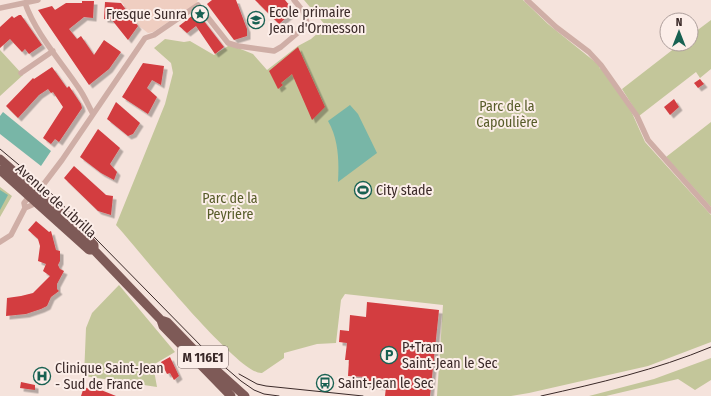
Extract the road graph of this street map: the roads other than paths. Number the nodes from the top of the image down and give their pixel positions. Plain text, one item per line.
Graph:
1 (38, 0) edge
2 (294, 0) edge
3 (527, 0) edge
4 (25, 3) junction
5 (0, 8) edge
6 (53, 51) junction
7 (21, 73) dead end
8 (93, 114) junction
9 (0, 159) edge
10 (0, 166) edge
11 (0, 170) edge
12 (36, 194) junction
13 (711, 211) edge
14 (81, 231) junction
15 (0, 242) edge
16 (94, 250) junction
17 (161, 320) junction
18 (231, 396) edge
19 (245, 396) edge

1 - 4 street
2 - 8 street
3 - 13 street
4 - 5 street
4 - 6 street
6 - 7 street
6 - 8 street
8 - 12 street
9 - 12 main road, Avenue de Librilla / M 116E1
10 - 12 main road, Avenue de Librilla / M 116E1
11 - 12 main road, Avenue de Librilla / M 116E1
12 - 14 main road, Avenue de Librilla / M 116E1
12 - 14 main road, Avenue de Librilla / M 116E1
12 - 15 street
12 - 16 main road, Avenue de Librilla / M 116E1
14 - 16 main road, Avenue de Librilla / M 116E1
16 - 17 main road, Avenue de Librilla / M 116E1
17 - 18 main road, Avenue de Librilla / M 116E1
17 - 19 main road, Avenue de Librilla / M 116E1

